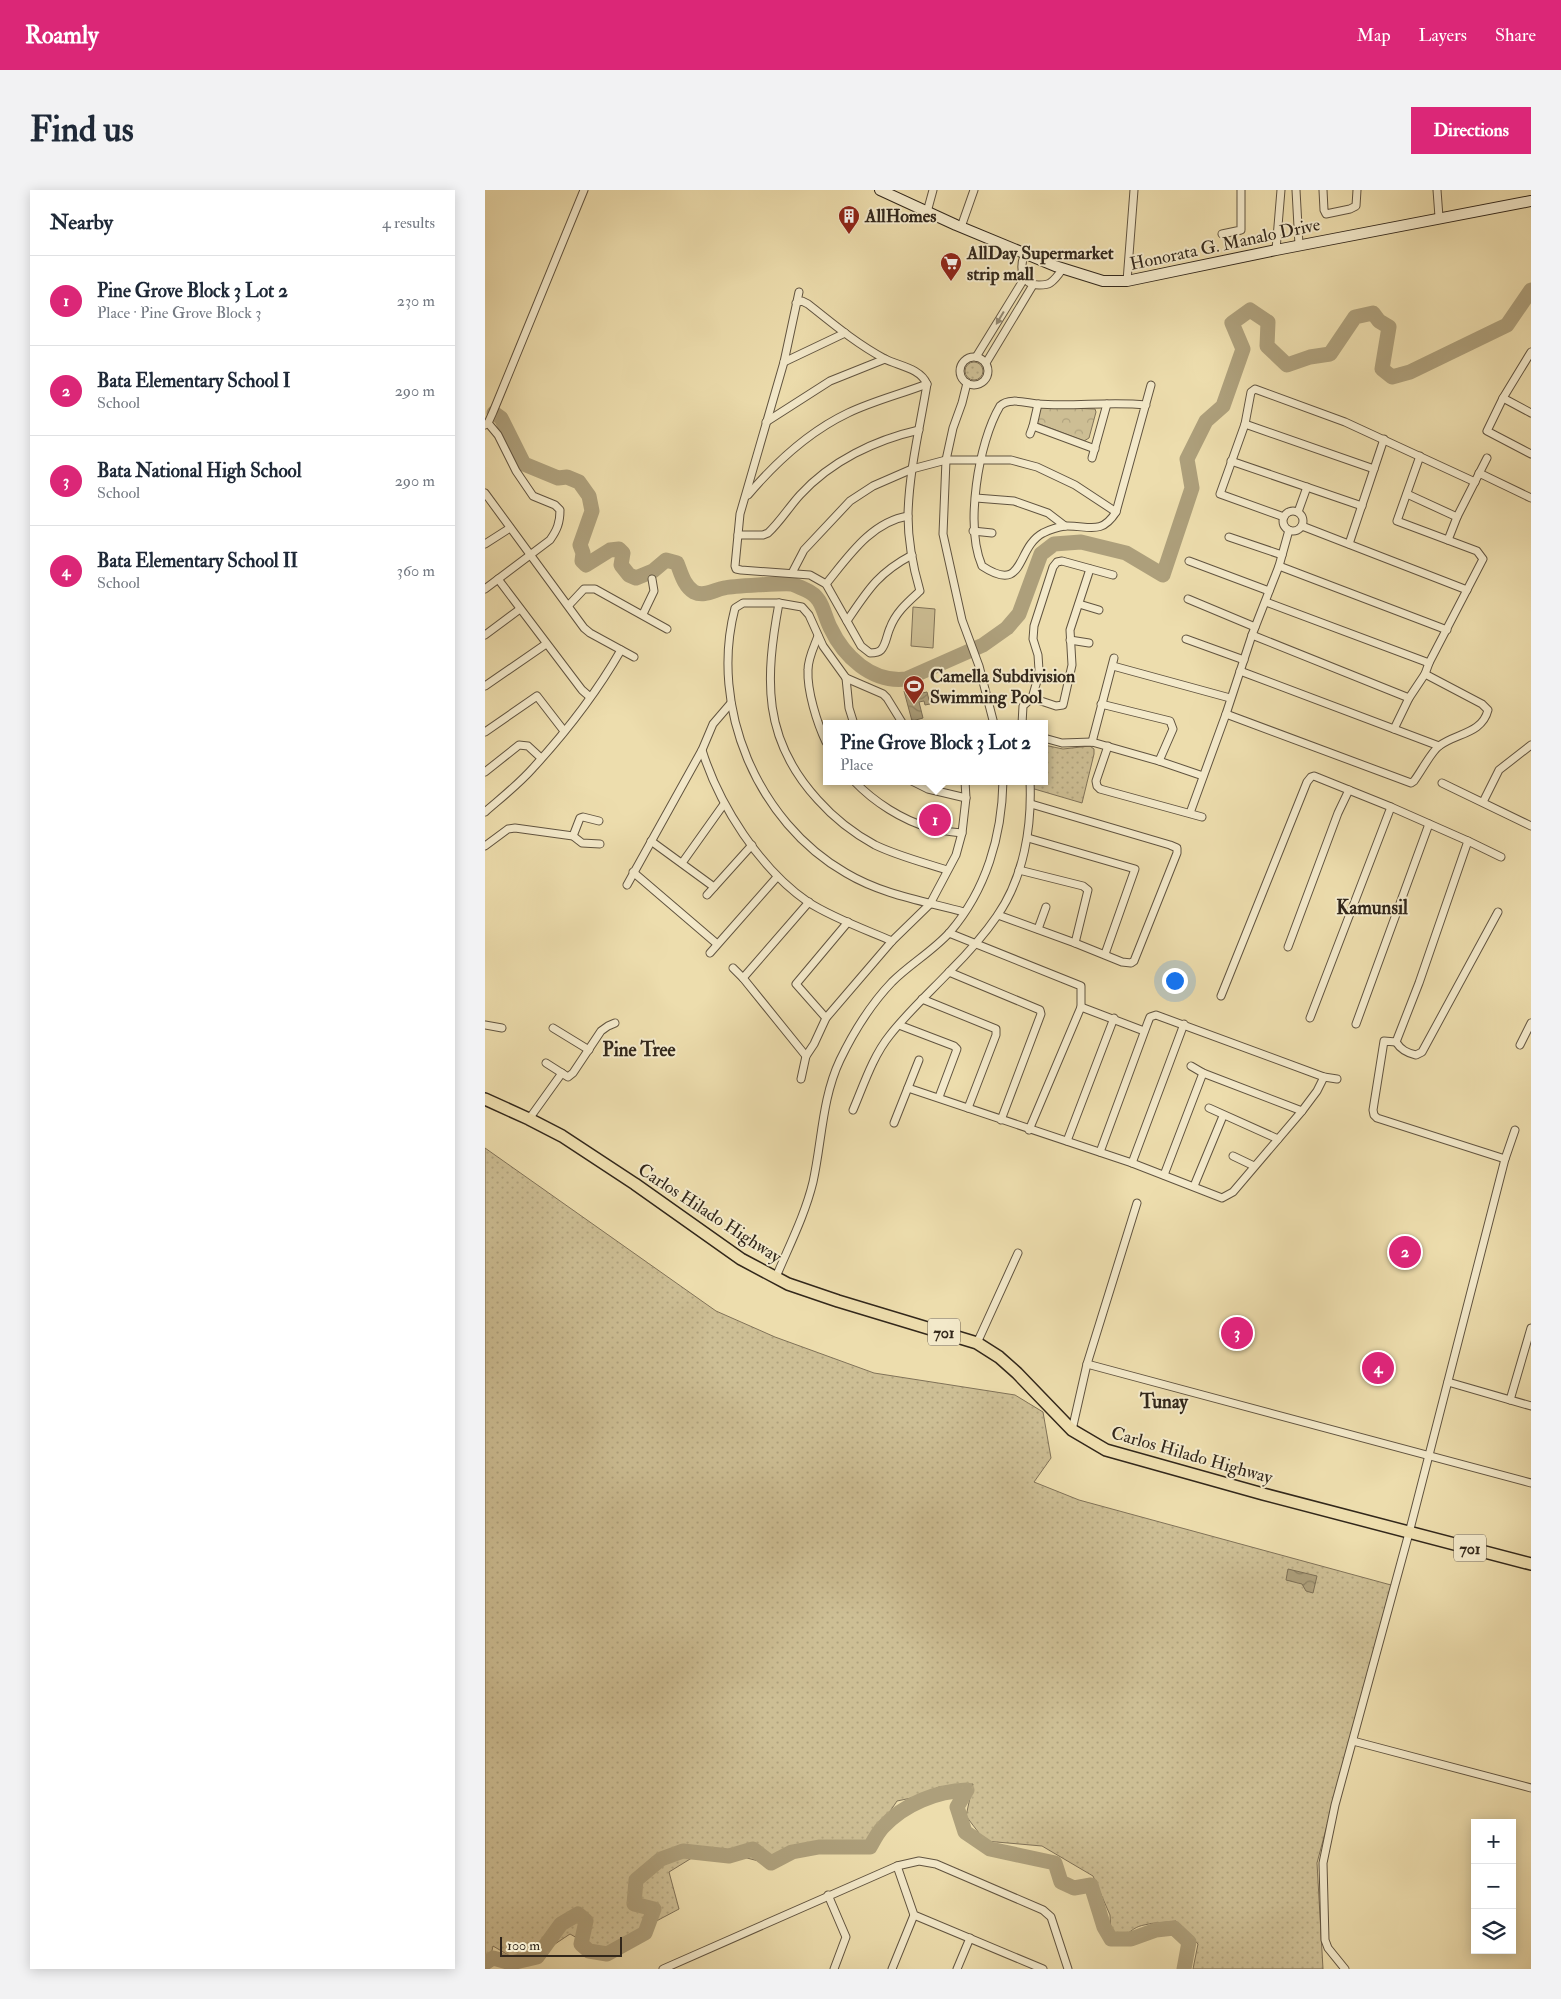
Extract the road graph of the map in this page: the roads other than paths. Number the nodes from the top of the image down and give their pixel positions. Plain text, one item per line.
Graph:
1 (584, 190) edge
2 (879, 190) edge
3 (933, 190) edge
4 (973, 190) edge
5 (1135, 190) edge
6 (1241, 190) edge
7 (1281, 190) edge
8 (1297, 190) edge
9 (1323, 190) edge
10 (1357, 190) edge
11 (1437, 190) edge
12 (894, 193) edge
13 (1531, 201) edge
14 (927, 212) junction
15 (1439, 217) junction
16 (961, 227) junction
17 (1222, 234) dead end
18 (1299, 245) junction
19 (1276, 250) junction
20 (1025, 253) junction
21 (1063, 268) junction
22 (1024, 279) junction
23 (1127, 281) junction
24 (1033, 285) junction
25 (799, 292) dead end
26 (796, 303) junction
27 (845, 333) junction
28 (1531, 352) edge
29 (977, 357) junction
30 (885, 359) junction
31 (784, 362) junction
32 (985, 363) junction
33 (967, 383) junction
34 (927, 384) junction
35 (1151, 385) dead end
36 (1503, 398) junction
37 (1037, 404) junction
38 (1107, 404) junction
39 (1146, 405) junction
40 (1531, 413) edge
41 (766, 422) junction
42 (487, 424) edge
43 (1245, 424) junction
44 (1033, 426) junction
45 (919, 430) junction
46 (1030, 434) dead end
47 (1384, 439) junction
48 (1095, 449) junction
49 (1531, 454) edge
50 (1420, 456) junction
51 (1092, 458) dead end
52 (1487, 458) dead end
53 (946, 460) junction
54 (980, 460) junction
55 (1231, 461) junction
56 (912, 469) junction
57 (1374, 469) junction
58 (1479, 473) junction
59 (1475, 482) junction
60 (1307, 487) junction
61 (485, 493) edge
62 (1407, 494) junction
63 (746, 497) junction
64 (976, 498) junction
65 (1531, 498) edge
66 (1362, 506) junction
67 (1116, 512) junction
68 (1298, 512) junction
69 (908, 516) junction
70 (1284, 517) junction
71 (1457, 517) junction
72 (1065, 526) junction
73 (1302, 526) junction
74 (510, 528) junction
75 (1289, 530) junction
76 (973, 531) junction
77 (992, 533) dead end
78 (738, 535) junction
79 (1229, 537) dead end
80 (1448, 540) junction
81 (485, 544) edge
82 (1349, 544) junction
83 (530, 555) junction
84 (911, 555) junction
85 (1282, 556) junction
86 (1189, 561) dead end
87 (1279, 566) junction
88 (1090, 569) junction
89 (793, 574) junction
90 (1113, 575) dead end
91 (499, 579) junction
92 (652, 579) dead end
93 (826, 584) junction
94 (485, 589) edge
95 (1467, 590) junction
96 (1269, 591) junction
97 (1188, 599) dead end
98 (1266, 602) junction
99 (779, 603) junction
100 (1079, 604) junction
101 (569, 605) junction
102 (520, 609) junction
103 (1099, 610) dead end
104 (643, 614) junction
105 (847, 621) junction
106 (1255, 626) junction
107 (667, 628) dead end
108 (1447, 630) junction
109 (485, 635) edge
110 (1252, 635) junction
111 (818, 636) junction
112 (1186, 639) dead end
113 (1070, 640) junction
114 (1089, 643) dead end
115 (546, 644) junction
116 (621, 650) junction
117 (634, 657) dead end
118 (1244, 660) junction
119 (1429, 663) junction
120 (1240, 671) junction
121 (1425, 674) junction
122 (846, 678) junction
123 (485, 686) edge
124 (590, 697) junction
125 (1032, 698) junction
126 (1230, 698) junction
127 (1409, 698) junction
128 (731, 703) junction
129 (1101, 704) junction
130 (1226, 714) junction
131 (853, 720) edge
132 (901, 720) edge
133 (993, 720) edge
134 (1022, 720) edge
135 (1394, 729) junction
136 (564, 731) junction
137 (485, 732) edge
138 (823, 736) edge
139 (1048, 739) edge
140 (1092, 742) junction
141 (1531, 745) edge
142 (1109, 746) junction
143 (1439, 746) junction
144 (702, 750) junction
145 (541, 758) junction
146 (1159, 761) junction
147 (485, 772) edge
148 (1203, 776) junction
149 (1442, 784) dead end
150 (858, 785) edge
151 (920, 785) edge
152 (965, 785) edge
153 (1003, 785) edge
154 (1030, 785) edge
155 (1349, 790) junction
156 (966, 798) junction
157 (1483, 802) junction
158 (725, 804) junction
159 (1031, 804) junction
160 (1391, 807) junction
161 (485, 812) edge
162 (1190, 812) junction
163 (1202, 817) dead end
164 (599, 821) dead end
165 (1429, 824) junction
166 (1531, 826) edge
167 (962, 833) junction
168 (573, 836) junction
169 (1028, 838) junction
170 (651, 841) junction
171 (1468, 841) junction
172 (600, 844) dead end
173 (752, 845) junction
174 (485, 846) edge
175 (1501, 857) dead end
176 (682, 863) junction
177 (947, 870) junction
178 (1019, 870) junction
179 (633, 872) junction
180 (777, 876) junction
181 (627, 885) dead end
182 (713, 887) junction
183 (707, 896) dead end
184 (809, 902) junction
185 (930, 904) junction
186 (1046, 907) dead end
187 (964, 912) junction
188 (1497, 912) dead end
189 (998, 915) junction
190 (848, 922) junction
191 (1039, 929) junction
192 (949, 933) junction
193 (892, 941) junction
194 (1075, 942) junction
195 (716, 943) junction
196 (974, 944) junction
197 (1288, 947) dead end
198 (710, 953) dead end
199 (1105, 954) junction
200 (733, 968) dead end
201 (949, 972) junction
202 (743, 978) junction
203 (1221, 996) dead end
204 (922, 999) junction
205 (1081, 1007) junction
206 (826, 1018) junction
207 (1114, 1018) junction
208 (1310, 1018) dead end
209 (615, 1023) dead end
210 (1531, 1023) edge
211 (1184, 1024) junction
212 (1356, 1024) dead end
213 (485, 1025) edge
214 (899, 1025) junction
215 (502, 1028) dead end
216 (553, 1028) dead end
217 (1144, 1031) junction
218 (1528, 1037) edge
219 (1396, 1042) junction
220 (1520, 1045) dead end
221 (589, 1050) junction
222 (807, 1056) junction
223 (919, 1060) dead end
224 (546, 1063) dead end
225 (1191, 1066) dead end
226 (1203, 1072) junction
227 (563, 1073) junction
228 (1324, 1077) junction
229 (801, 1078) dead end
230 (1337, 1079) dead end
231 (908, 1088) junction
232 (939, 1097) junction
233 (485, 1099) edge
234 (969, 1108) junction
235 (1209, 1108) dead end
236 (853, 1110) dead end
237 (1303, 1111) junction
238 (1223, 1116) junction
239 (529, 1119) junction
240 (1001, 1120) junction
241 (895, 1123) dead end
242 (1029, 1130) junction
243 (1515, 1130) dead end
244 (1278, 1139) junction
245 (1067, 1141) junction
246 (1100, 1152) junction
247 (1233, 1156) dead end
248 (1505, 1159) junction
249 (1131, 1163) junction
250 (1254, 1166) junction
251 (1164, 1175) junction
252 (1194, 1186) junction
253 (1137, 1203) dead end
254 (1018, 1253) dead end
255 (776, 1278) junction
256 (1531, 1328) edge
257 (977, 1343) junction
258 (1087, 1364) junction
259 (1448, 1382) junction
260 (1510, 1400) junction
261 (1531, 1406) edge
262 (1072, 1430) junction
263 (1429, 1455) junction
264 (1531, 1483) edge
265 (1409, 1533) junction
266 (1531, 1564) edge
267 (1353, 1741) junction
268 (1531, 1788) edge
269 (897, 1866) junction
270 (828, 1895) junction
271 (915, 1916) junction
272 (970, 1938) junction
273 (1022, 1960) junction
274 (663, 1969) edge
275 (834, 1969) edge
276 (892, 1969) edge
277 (957, 1969) edge
278 (1018, 1969) edge
279 (1043, 1969) edge
280 (1068, 1969) edge
281 (1345, 1969) edge

1 - 42 street
2 - 12 street, Honorata G. Manalo Drive
3 - 14 street
4 - 16 street
5 - 23 street
6 - 17 street
7 - 19 street
8 - 18 street
9 - 10 street
11 - 15 street
12 - 14 street, Honorata G. Manalo Drive
13 - 15 street, Honorata G. Manalo Drive
14 - 16 street, Honorata G. Manalo Drive
15 - 18 street, Honorata G. Manalo Drive
16 - 20 street, Honorata G. Manalo Drive
18 - 19 street, Honorata G. Manalo Drive
19 - 23 street, Honorata G. Manalo Drive
20 - 21 street, Honorata G. Manalo Drive
20 - 22 street
21 - 23 street, Honorata G. Manalo Drive
21 - 24 street
22 - 24 street
22 -> 29 street
24 - 32 street
25 - 26 street
26 - 27 street
26 - 31 street
27 - 30 street
27 - 31 street
28 - 36 street
29 - 32 street
29 - 33 street
30 - 34 street
30 - 41 street
31 - 41 street
32 - 33 street
33 - 53 street
34 - 45 street
34 - 63 street
35 - 39 street
36 - 40 street
36 - 49 street
37 - 38 street
37 - 44 street
37 - 54 street
38 - 39 street
38 - 48 street
39 - 67 street
41 - 63 street
42 - 83 street
43 - 47 street
43 - 55 street
43 - 57 street
44 - 46 street
44 - 48 street
45 - 56 street
45 - 78 street
47 - 50 street
47 - 57 street
48 - 51 street
50 - 59 street
50 - 62 street
52 - 58 street
53 - 54 street
53 - 56 street
53 - 133 street
54 - 64 street
54 - 67 street
55 - 60 street
55 - 70 street
56 - 69 street
56 - 89 street
57 - 66 street
58 - 59 street
58 - 65 street
59 - 71 street
60 - 66 street
60 - 68 street
61 - 74 street
62 - 71 street
62 - 80 street
63 - 78 street
64 - 72 street
64 - 76 street
66 - 82 street
67 - 72 street
68 - 70 street
68 - 73 street
69 - 84 street
69 - 93 street
70 - 75 street
71 - 80 street
72 - 76 street
73 - 75 street
73 - 82 street
74 - 81 street
74 - 83 street
75 - 85 street
76 - 77 street
78 - 89 street
79 - 85 street
80 - 95 street
82 - 95 street
83 - 91 street
83 - 101 street
84 - 105 street
84 - 105 street
85 - 87 street
86 - 96 street
87 - 96 street
87 - 108 street
88 - 90 street
88 - 100 street
88 - 125 street
89 - 93 street
91 - 94 street
91 - 102 street
92 - 104 street
93 - 105 street
95 - 108 street
96 - 98 street
97 - 106 street
98 - 106 street
98 - 119 street
99 - 111 street
99 - 128 street
99 - 177 street
100 - 103 street
100 - 113 street
101 - 104 street
101 - 116 street
102 - 109 street
102 - 115 street
104 - 107 street
106 - 110 street
108 - 119 street
110 - 118 street
110 - 127 street
111 - 122 street
111 - 138 street
112 - 118 street
113 - 114 street
113 - 125 street
115 - 123 street
115 - 124 street
116 - 117 street
116 - 124 street
118 - 120 street
119 - 121 street
120 - 126 street
120 - 135 street
121 - 127 street
121 - 143 street
122 - 131 street
122 - 132 street
124 - 136 street
125 - 134 street
126 - 129 street
126 - 130 street
127 - 135 street
128 - 144 street
128 - 185 street
129 - 140 street
129 - 146 street
130 - 143 street
130 - 148 street
135 - 143 street
136 - 137 street
136 - 145 street
139 - 140 street
140 - 142 street
141 - 157 street
142 - 146 street
142 - 162 street
144 - 158 street
144 - 170 street
145 - 147 street
145 - 161 street
146 - 148 street
148 - 162 street
149 - 157 street
150 - 167 street
151 - 156 street
152 - 156 street
153 - 187 street
154 - 159 street
155 - 160 street
155 - 197 street
155 - 203 street
156 - 167 street
157 - 166 street
158 - 173 street
158 - 176 street
159 - 169 street
159 - 199 street
160 - 165 street
160 - 208 street
162 - 163 street
164 - 168 street
165 - 171 street
165 - 212 street
167 - 177 street
168 - 172 street
168 - 174 street
169 - 178 street
169 - 199 street
170 - 176 street
170 - 179 street
171 - 175 street
171 - 219 street
173 - 180 street
173 - 182 street
176 - 182 street
177 - 185 street
178 - 189 street
178 - 194 street
179 - 181 street
179 - 195 street
180 - 184 street
180 - 195 street
182 - 183 street
184 - 190 street
184 - 202 street
185 - 187 street
185 - 193 street
186 - 191 street
187 - 192 street
188 - 219 street
189 - 191 street
189 - 196 street
190 - 193 street
190 - 206 street
191 - 194 street
192 - 196 street
192 - 255 street
193 - 206 street
194 - 199 street
195 - 198 street
196 - 201 street
196 - 205 street
200 - 202 street
201 - 204 street
201 - 240 street
202 - 222 street
204 - 214 street
204 - 234 street
205 - 207 street
205 - 242 street
206 - 222 street
207 - 217 street
207 - 245 street
209 - 221 street
210 - 218 street
211 - 217 street
211 - 228 street
211 - 249 street
213 - 215 street
214 - 232 street
214 - 236 street
216 - 221 street
217 - 246 street
218 - 220 street
219 - 248 street
221 - 227 street
222 - 229 street
223 - 231 street
224 - 227 street
225 - 226 street
226 - 237 street
226 - 251 street
227 - 239 street
228 - 230 street
228 - 237 street
231 - 232 street
231 - 241 street
232 - 234 street
233 - 239 main road, Carlos Hilado Highway / 701
234 - 240 street
235 - 238 street
237 - 244 street
238 - 244 street
238 - 252 street
239 - 255 main road, Carlos Hilado Highway / 701
240 - 242 street
242 - 245 street
243 - 248 street
244 - 250 street
245 - 246 street
246 - 249 street
247 - 250 street
248 - 259 street
249 - 251 street
250 - 252 street
251 - 252 street
253 - 258 street
254 - 257 street
255 - 257 main road, Carlos Hilado Highway / 701
256 - 260 street
257 - 262 main road, Carlos Hilado Highway / 701
258 - 262 street
258 - 263 street
259 - 260 street
259 - 263 street
260 - 261 street
262 - 265 main road, Carlos Hilado Highway / 701
263 - 264 street
263 - 265 street
265 - 266 main road, Carlos Hilado Highway / 701
265 - 267 street
267 - 268 street
267 - 281 street
269 - 270 street
269 - 271 street
269 - 280 street
270 - 274 street
270 - 275 street
271 - 272 street
271 - 276 street
272 - 273 street
272 - 277 street
273 - 278 street
273 - 279 street

